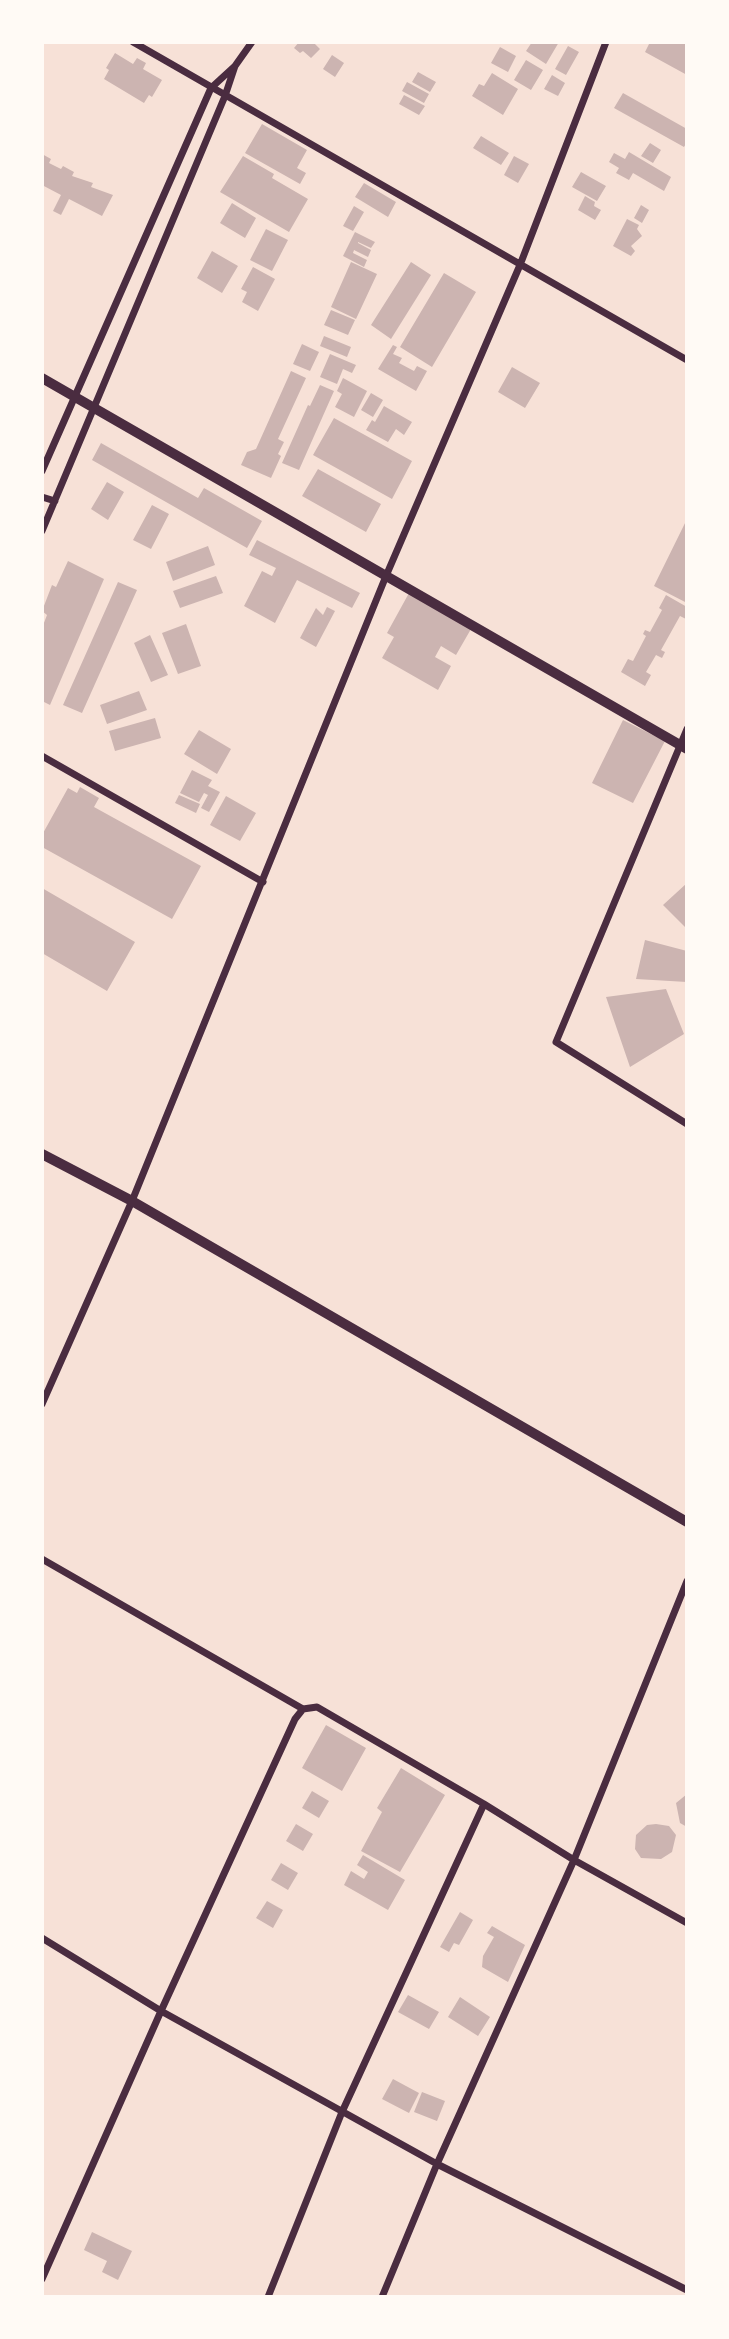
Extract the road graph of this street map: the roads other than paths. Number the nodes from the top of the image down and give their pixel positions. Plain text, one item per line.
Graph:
1 (133, 42) edge
2 (251, 42) edge
3 (606, 42) edge
4 (235, 66) junction
5 (211, 88) junction
6 (225, 96) junction
7 (520, 265) junction
8 (687, 360) edge
9 (42, 378) edge
10 (75, 397) junction
11 (94, 407) junction
12 (42, 471) edge
13 (42, 497) edge
14 (55, 501) junction
15 (42, 531) edge
16 (386, 576) junction
17 (687, 729) edge
18 (684, 747) edge
19 (42, 756) edge
20 (263, 882) junction
21 (687, 1124) edge
22 (42, 1154) edge
23 (132, 1201) junction
24 (42, 1404) edge
25 (687, 1522) edge
26 (42, 1559) edge
27 (687, 1581) edge
28 (303, 1709) junction
29 (484, 1804) junction
30 (574, 1860) junction
31 (687, 1923) edge
32 (42, 1938) edge
33 (161, 2011) junction
34 (342, 2112) junction
35 (436, 2164) junction
36 (42, 2278) edge
37 (687, 2290) edge
38 (268, 2297) edge
39 (382, 2297) edge

1 - 5 street
2 - 4 street
3 - 7 street
4 - 5 street
4 - 6 street
5 - 6 street
5 - 10 street
6 - 7 street
6 - 11 street
7 - 8 street
7 - 16 street
9 - 10 street
10 - 11 street
10 - 12 street
11 - 14 street
11 - 16 street
13 - 14 street
14 - 15 street
16 - 18 street
16 - 20 street
17 - 18 street
18 - 21 street
19 - 20 street
20 - 23 street
22 - 23 street
23 - 24 street
23 - 25 street
26 - 28 street
27 - 30 street
28 - 29 street
28 - 33 street
29 - 30 street
29 - 34 street
30 - 31 street
30 - 35 street
32 - 33 street
33 - 34 street
33 - 36 street
34 - 35 street
34 - 38 street
35 - 37 street
35 - 39 street

